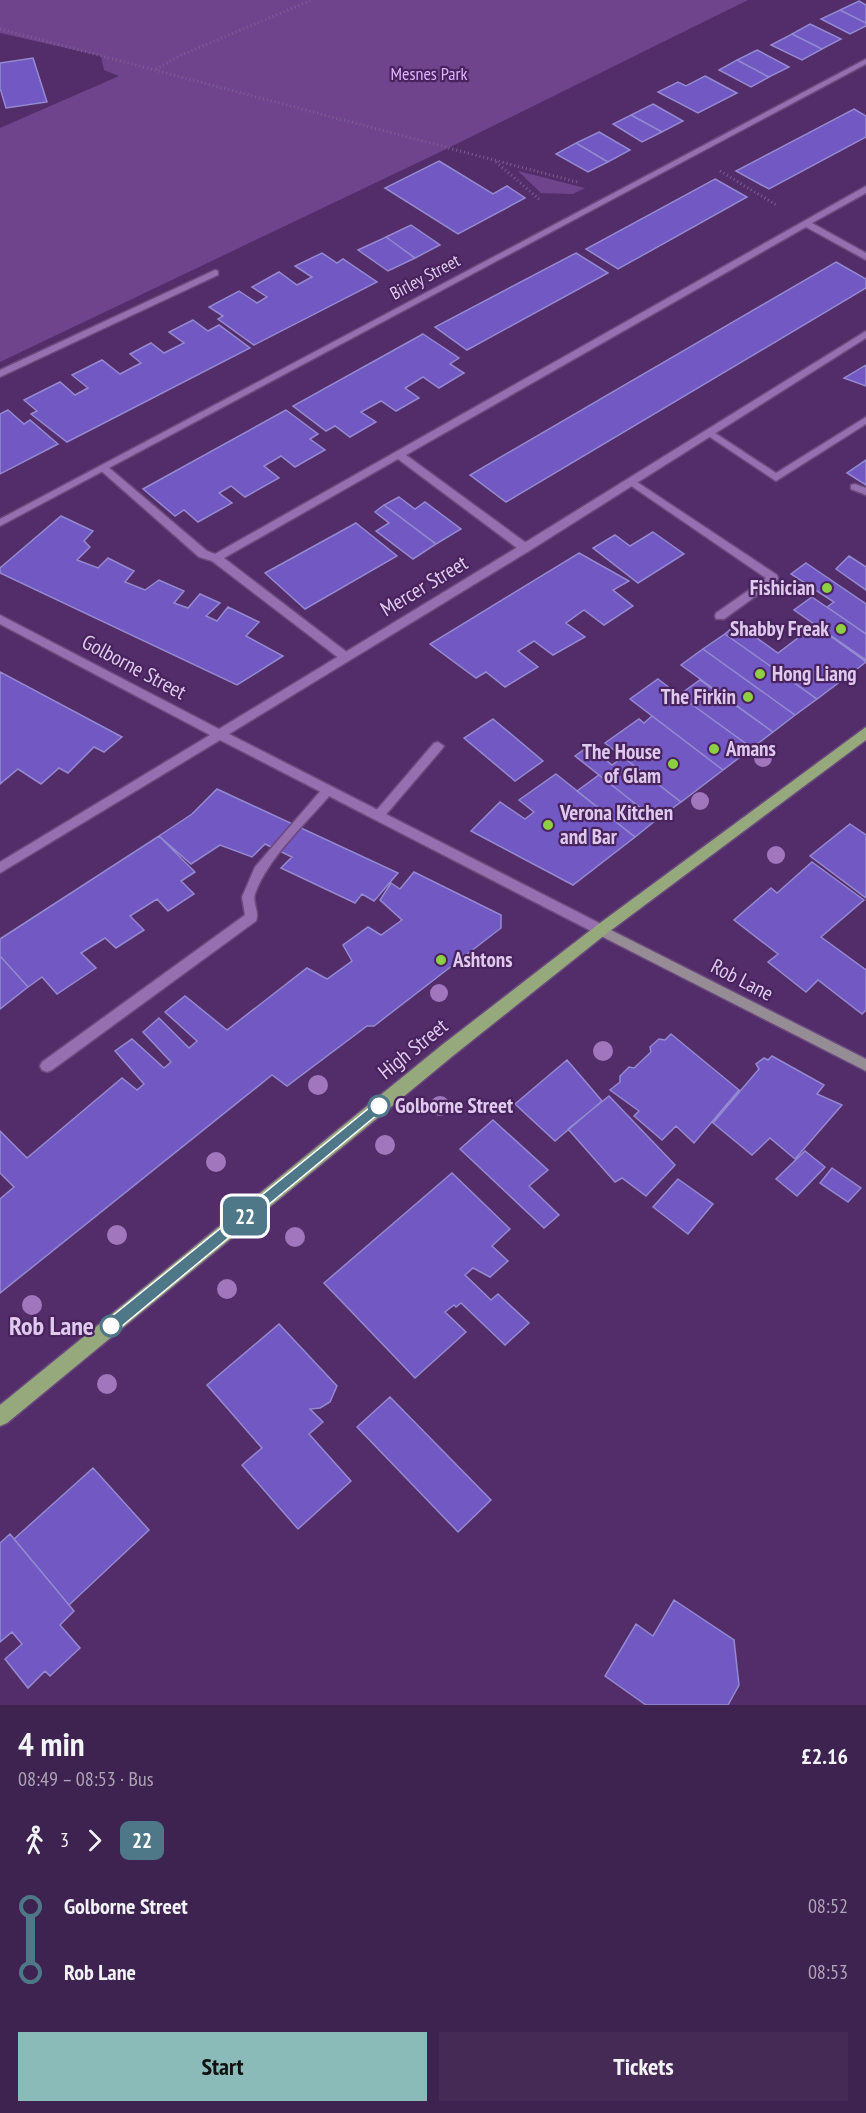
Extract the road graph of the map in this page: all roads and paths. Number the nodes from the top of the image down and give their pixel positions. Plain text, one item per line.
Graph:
1 (312, 0) edge
2 (0, 29) edge
3 (866, 61) edge
4 (156, 70) junction
5 (692, 154) junction
6 (496, 162) junction
7 (584, 184) dead end
8 (866, 189) edge
9 (546, 203) dead end
10 (806, 223) junction
11 (866, 257) edge
12 (215, 273) dead end
13 (866, 334) edge
14 (0, 374) edge
15 (866, 420) edge
16 (709, 433) junction
17 (398, 454) junction
18 (103, 468) junction
19 (631, 481) junction
20 (855, 487) dead end
21 (866, 492) edge
22 (0, 523) edge
23 (525, 548) junction
24 (216, 558) junction
25 (720, 616) dead end
26 (0, 619) edge
27 (344, 656) junction
28 (866, 732) edge
29 (218, 733) junction
30 (438, 746) dead end
31 (327, 791) junction
32 (379, 815) junction
33 (0, 868) edge
34 (601, 930) junction
35 (866, 1065) edge
36 (47, 1066) dead end
37 (0, 1417) edge

1 - 4 path
2 - 4 path
3 - 5 street, Birley Street
4 - 6 path
5 - 10 path
5 - 18 street, Birley Street
6 - 7 path
6 - 9 path
8 - 10 street
10 - 11 street
10 - 17 street
12 - 14 street
13 - 16 street, Mercer Street
15 - 16 street
16 - 19 street, Mercer Street
17 - 23 street
17 - 24 street
18 - 22 street, Birley Street
18 - 24 street
19 - 23 street, Mercer Street
19 - 25 street
20 - 21 street
23 - 27 street, Mercer Street
24 - 27 street
26 - 29 street, Golborne Street
27 - 29 street, Mercer Street
28 - 34 main road, High Street
29 - 31 street, Golborne Street
29 - 33 street, Mercer Street
30 - 32 street
31 - 32 street, Golborne Street
31 - 36 street
32 - 34 street, Golborne Street
34 - 35 street, Rob Lane
34 - 37 main road, High Street

